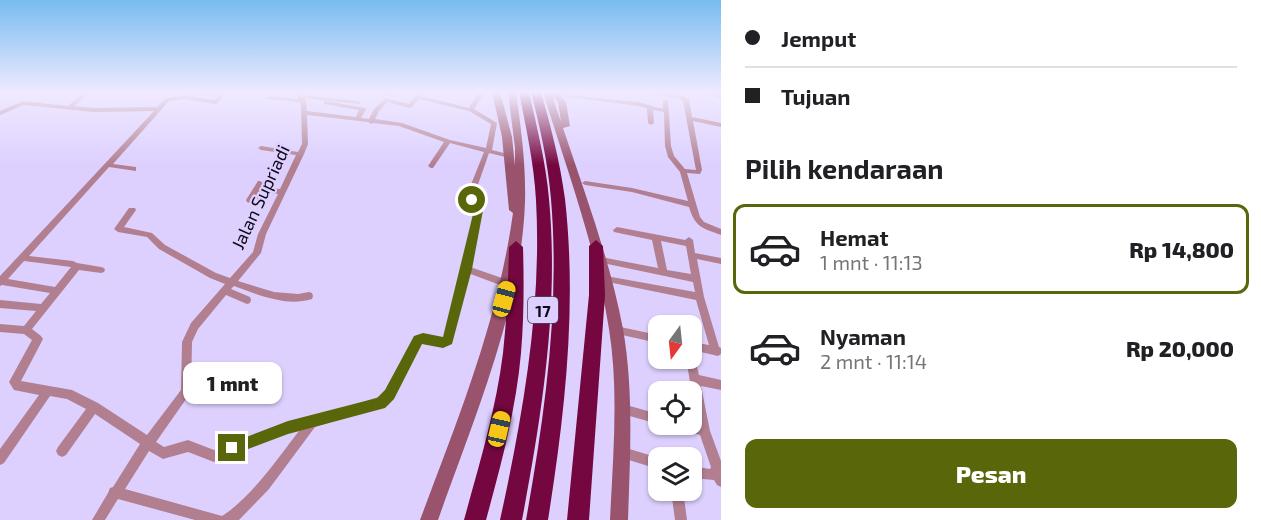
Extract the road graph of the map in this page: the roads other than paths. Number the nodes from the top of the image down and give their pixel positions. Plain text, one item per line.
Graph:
1 (152, 116) edge
2 (304, 116) edge
3 (329, 116) edge
4 (359, 116) edge
5 (373, 116) edge
6 (482, 116) edge
7 (501, 116) edge
8 (527, 116) edge
9 (537, 116) edge
10 (541, 116) edge
11 (544, 116) edge
12 (562, 116) edge
13 (651, 116) edge
14 (666, 116) edge
15 (691, 119) joint
16 (357, 120) junction
17 (371, 122) junction
18 (651, 123) dead end
19 (721, 125) edge
20 (448, 141) junction
21 (261, 148) dead end
22 (488, 151) junction
23 (301, 154) junction
24 (510, 156) junction
25 (108, 165) junction
26 (430, 166) dead end
27 (134, 169) dead end
28 (683, 171) junction
29 (260, 183) dead end
30 (585, 183) junction
31 (281, 192) junction
32 (692, 205) junction
33 (132, 210) dead end
34 (617, 230) dead end
35 (721, 232) edge
36 (656, 237) junction
37 (516, 247) junction
38 (598, 253) junction
39 (692, 255) junction
40 (22, 258) junction
41 (721, 261) edge
42 (73, 264) dead end
43 (467, 269) junction
44 (101, 270) dead end
45 (663, 272) junction
46 (606, 279) junction
47 (697, 279) junction
48 (0, 282) edge
49 (233, 282) junction
50 (508, 284) junction
51 (58, 291) junction
52 (225, 291) junction
53 (309, 296) dead end
54 (700, 297) junction
55 (248, 300) dead end
56 (0, 304) edge
57 (44, 308) junction
58 (0, 328) edge
59 (26, 330) junction
60 (616, 330) junction
61 (648, 337) edge
62 (702, 348) edge
63 (718, 351) edge
64 (694, 369) edge
65 (697, 380) junction
66 (721, 385) edge
67 (48, 391) junction
68 (94, 407) junction
69 (623, 409) junction
70 (648, 416) edge
71 (312, 423) junction
72 (704, 431) joint
73 (147, 444) junction
74 (62, 451) dead end
75 (623, 453) junction
76 (0, 459) edge
77 (648, 460) edge
78 (719, 471) edge
79 (702, 474) edge
80 (114, 492) junction
81 (678, 501) edge
82 (98, 520) edge
83 (218, 520) edge
84 (227, 520) edge
85 (429, 520) edge
86 (475, 520) edge
87 (511, 520) edge
88 (537, 520) edge
89 (578, 520) edge
90 (619, 520) edge
91 (681, 520) edge

1 - 25 street
2 - 23 street, Jalan Supriadi
3 - 16 street
4 - 16 street
5 - 17 street
6 - 22 street
7 - 24 main road
8 - 37 main road
9 - 87 highway, 17
10 - 88 highway, 17
11 - 38 main road
12 - 30 main road
13 - 18 street
14 - 28 street
15 - 19 street
15 - 28 street
16 - 17 street
17 - 20 street
20 - 22 street
20 - 26 street
21 - 23 street
22 - 24 street
22 - 43 street
23 - 31 street, Jalan Supriadi
24 - 37 main road
25 - 27 street
25 - 40 street
28 - 32 street
29 - 31 street
30 - 32 street
30 - 38 main road
31 - 49 street, Jalan Supriadi
32 - 35 street
33 - 49 street
34 - 36 street
36 - 39 street
36 - 45 street
37 - 50 main road
37 - 86 highway
38 - 45 street
38 - 46 main road
38 - 89 highway
39 - 41 street
39 - 47 street
40 - 42 street
40 - 48 street
43 - 50 street
43 - 71 street
44 - 51 street
45 - 47 street
46 - 54 street
46 - 60 main road
47 - 54 street
48 - 51 street
49 - 52 street, Jalan Supriadi
49 - 53 street
50 - 85 main road
51 - 57 street
52 - 55 street
52 - 73 street, Jalan Supriadi
54 - 63 street
56 - 57 street
57 - 59 street
58 - 59 street
59 - 67 street
60 - 61 street
60 - 69 main road
62 - 63 street
64 - 65 street
65 - 66 street
65 - 72 street
67 - 68 street
67 - 76 street
68 - 73 street
68 - 74 street
69 - 70 street
69 - 75 main road
71 - 73 street
71 - 84 street
72 - 78 street
73 - 80 street, Jalan Supriadi
75 - 77 street
75 - 90 main road
78 - 79 street
80 - 82 street, Jalan Supriadi
80 - 83 street
81 - 91 street

